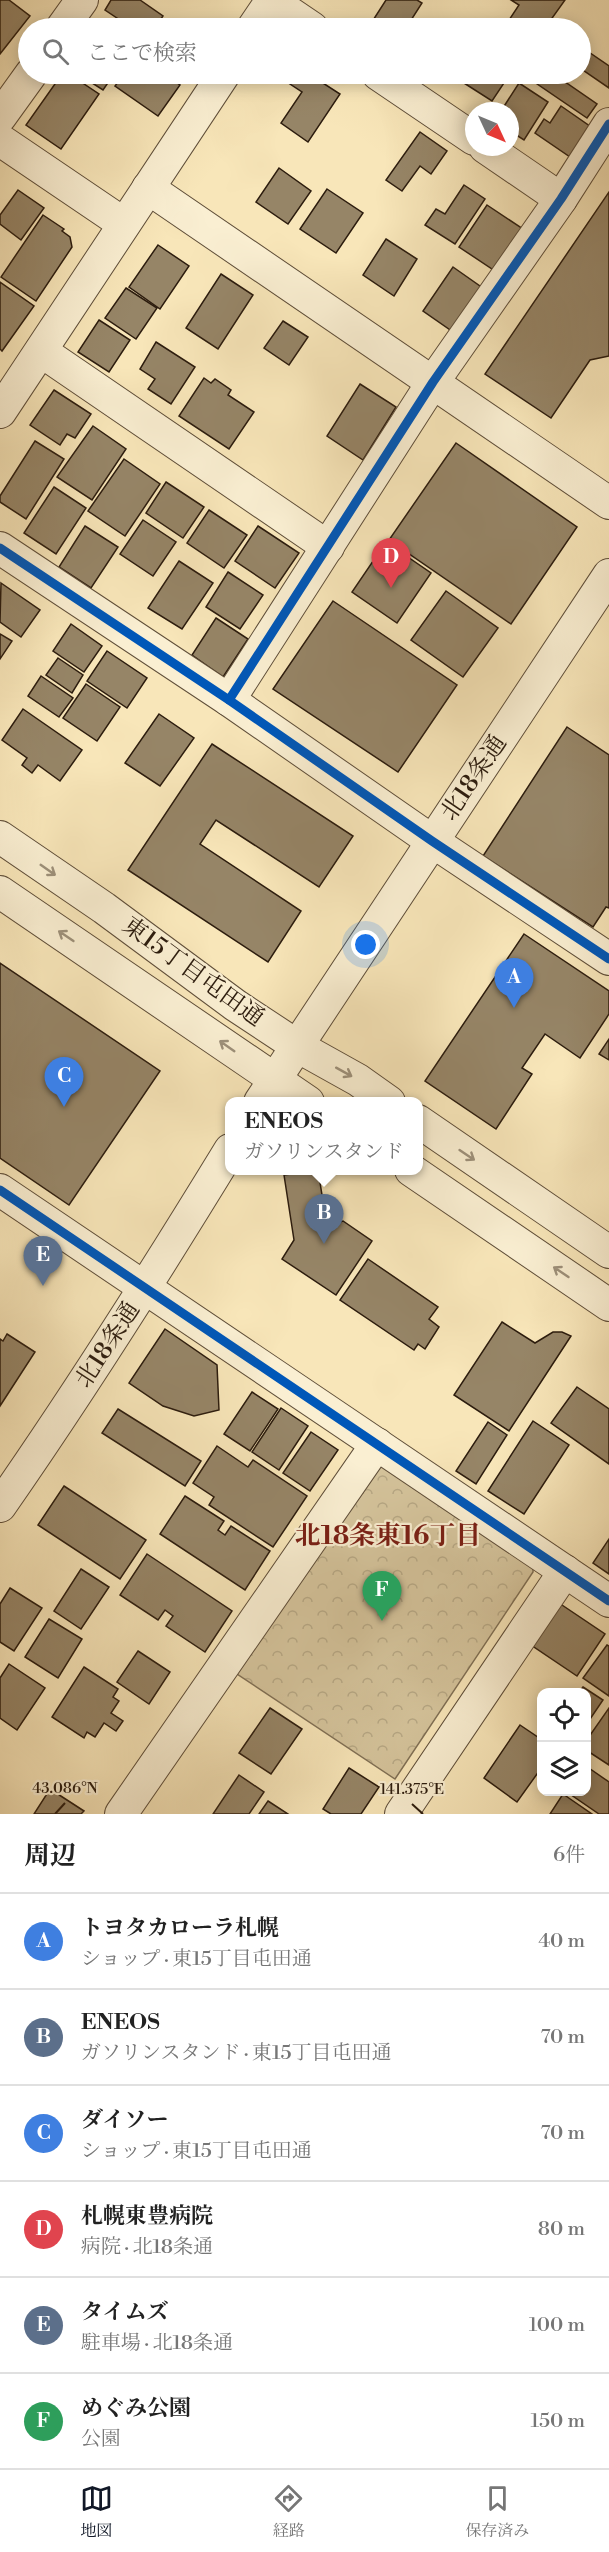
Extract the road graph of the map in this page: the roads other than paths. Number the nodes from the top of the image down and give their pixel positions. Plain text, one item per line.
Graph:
1 (82, 0) edge
2 (272, 0) edge
3 (69, 18) edge
4 (260, 18) edge
5 (298, 18) edge
6 (24, 84) edge
7 (217, 84) edge
8 (393, 84) edge
9 (0, 117) edge
10 (609, 124) edge
11 (465, 133) edge
12 (0, 140) edge
13 (498, 156) edge
14 (148, 188) junction
15 (561, 199) junction
16 (124, 224) junction
17 (41, 351) junction
18 (434, 382) junction
19 (0, 412) edge
20 (609, 503) edge
21 (328, 547) junction
22 (0, 548) edge
23 (609, 575) edge
24 (229, 700) junction
25 (0, 837) edge
26 (432, 841) junction
27 (0, 892) edge
28 (609, 959) edge
29 (297, 1046) junction
30 (267, 1091) edge
31 (292, 1097) edge
32 (384, 1097) edge
33 (423, 1124) edge
34 (225, 1158) edge
35 (418, 1175) edge
36 (0, 1190) edge
37 (609, 1252) edge
38 (144, 1289) junction
39 (609, 1305) edge
40 (376, 1444) junction
41 (0, 1506) edge
42 (565, 1571) junction
43 (609, 1601) edge
44 (121, 1814) edge
45 (401, 1814) edge

1 - 3 street
2 - 4 street
2 - 5 street
6 - 9 street
7 - 14 street
8 - 11 street
10 - 15 street
12 - 16 street
13 - 15 street
14 - 16 street
14 - 18 street
15 - 18 street
16 - 17 street
17 - 19 street
17 - 21 street
18 - 20 street
18 - 21 street
21 - 24 street
22 - 24 street
23 - 26 street, 北18条通
24 - 26 street
25 -> 29 street, 東15丁目屯田通
26 - 28 street
26 - 29 street, 北18条通
30 -> 27 street, 東15丁目屯田通
29 - 30 street, 北18条通
29 -> 32 street, 東15丁目屯田通
30 - 31 street, 東15丁目屯田通
33 -> 37 street
34 - 38 street, 北18条通
39 -> 35 street
36 - 38 street
38 - 40 street
38 - 41 street, 北18条通
40 - 42 street
40 - 44 street
42 - 43 street
42 - 45 street

